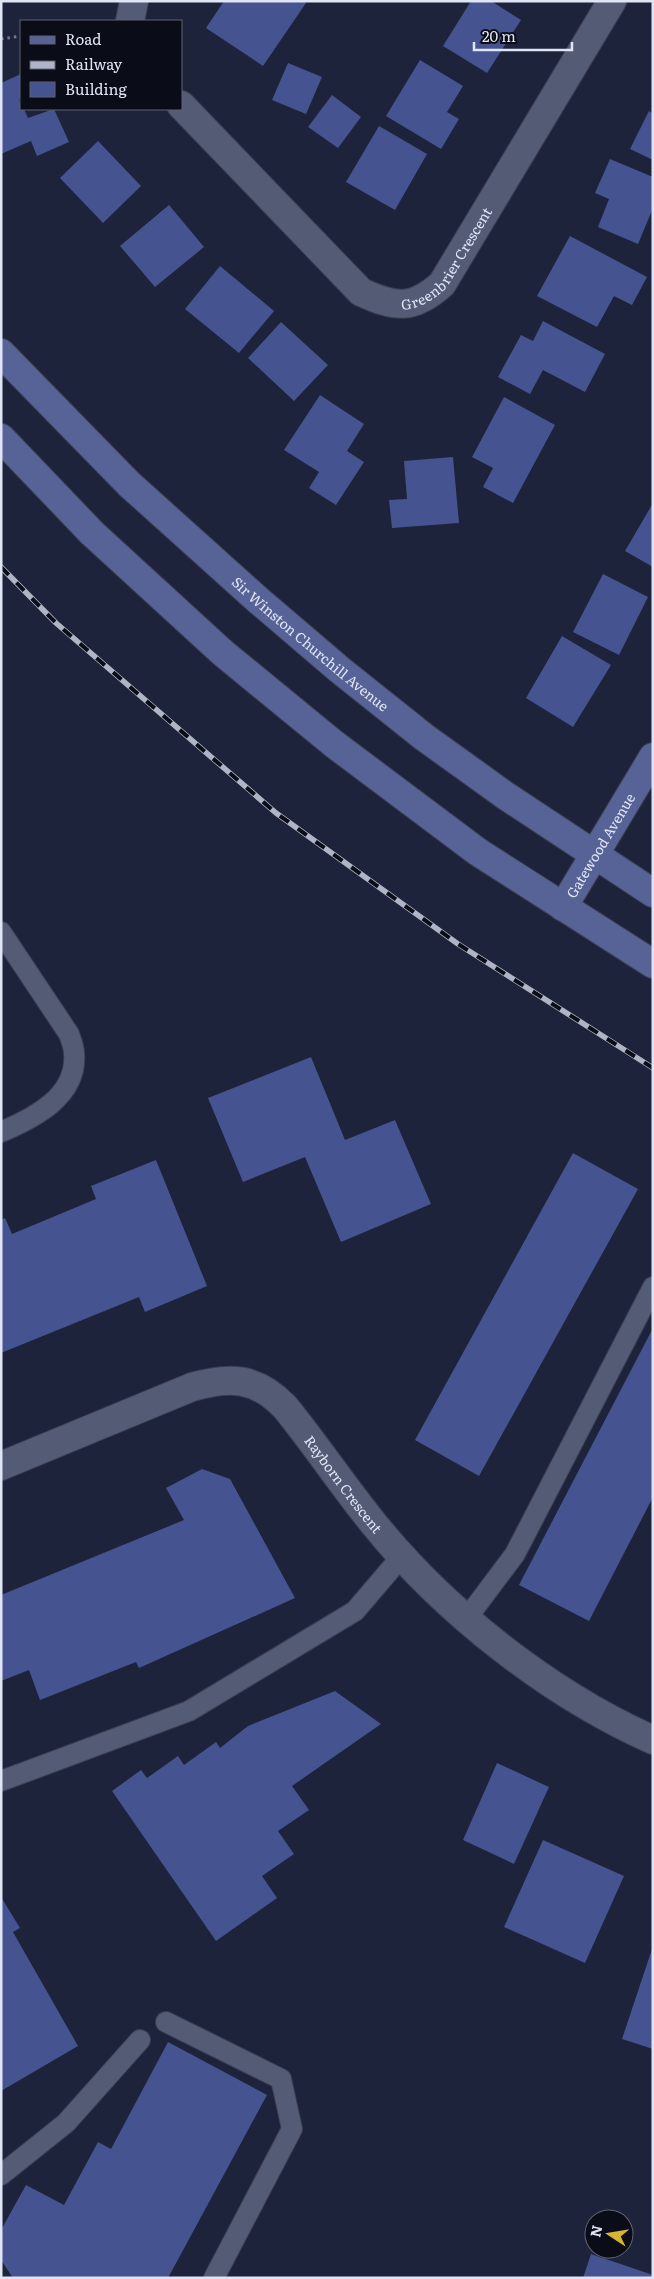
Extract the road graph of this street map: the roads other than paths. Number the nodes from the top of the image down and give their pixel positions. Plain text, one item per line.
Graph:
1 (134, 1) edge
2 (612, 1) edge
3 (130, 20) edge
4 (182, 106) edge
5 (1, 353) edge
6 (1, 438) edge
7 (653, 757) edge
8 (594, 855) junction
9 (653, 894) edge
10 (563, 907) junction
11 (1, 932) edge
12 (653, 964) edge
13 (1, 1132) edge
14 (653, 1287) edge
15 (1, 1466) edge
16 (402, 1556) junction
17 (467, 1618) junction
18 (653, 1740) edge
19 (1, 1781) edge
20 (166, 2022) dead end
21 (140, 2040) dead end
22 (1, 2175) edge
23 (214, 2278) edge

1 - 3 street
2 - 4 street, Greenbrier Crescent
5 - 8 main road, Sir Winston Churchill Avenue
6 - 10 main road
7 - 8 main road, Gatewood Avenue
8 - 9 main road, Sir Winston Churchill Avenue
8 - 10 main road, Gatewood Avenue
10 - 12 main road
11 - 13 lane
14 - 17 lane
15 - 16 street, Rayborn Crescent
16 - 17 street, Rayborn Crescent
16 - 19 lane
17 - 18 street, Rayborn Crescent
20 - 23 lane
21 - 22 lane

